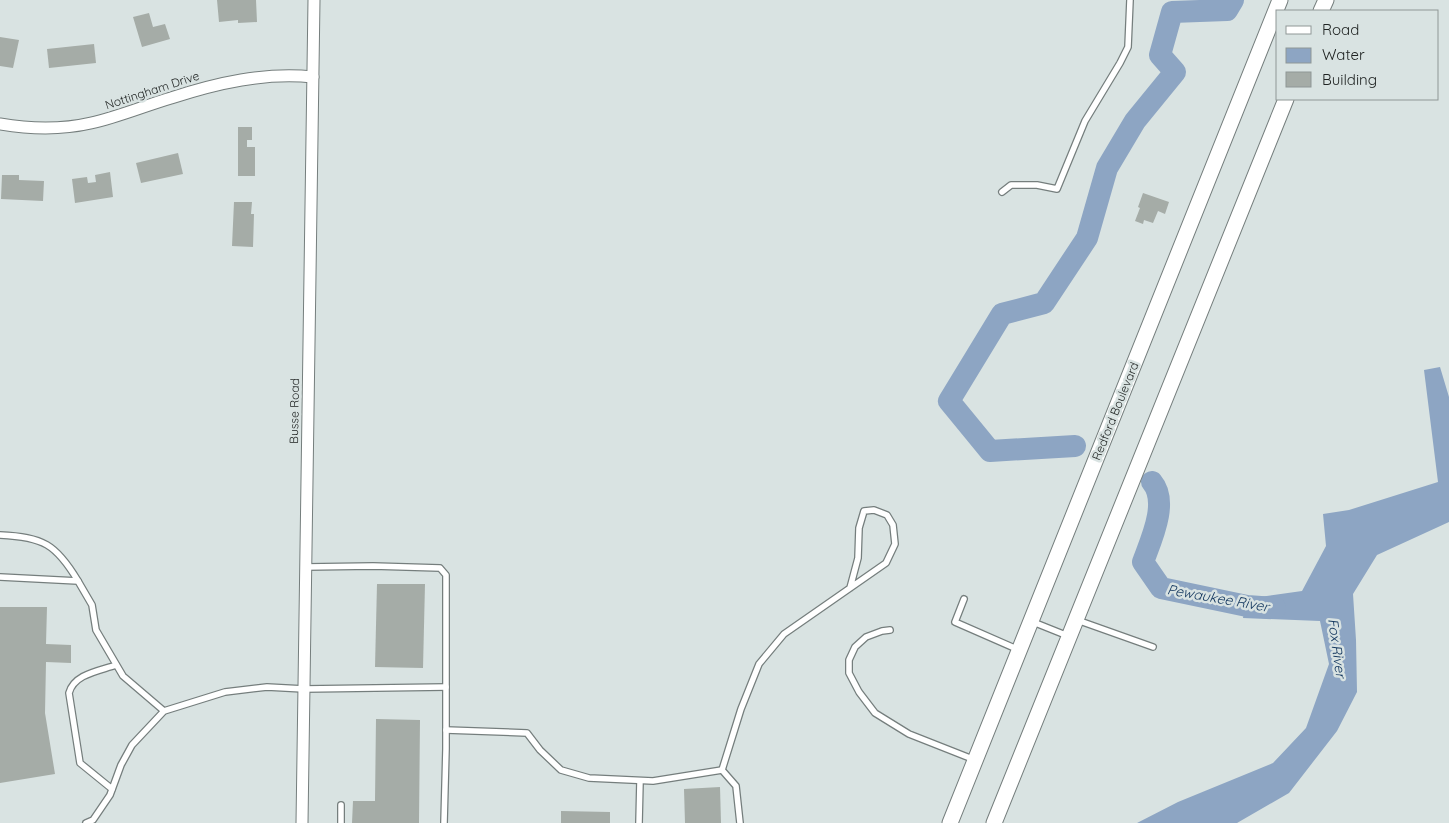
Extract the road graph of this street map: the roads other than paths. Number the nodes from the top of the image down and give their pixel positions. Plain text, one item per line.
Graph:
1 (314, 0) edge
2 (1130, 0) edge
3 (1280, 0) edge
4 (313, 77) junction
5 (1286, 100) edge
6 (0, 124) edge
7 (1002, 192) dead end
8 (0, 536) edge
9 (306, 568) junction
10 (0, 577) edge
11 (78, 581) junction
12 (850, 588) junction
13 (964, 598) dead end
14 (1077, 620) junction
15 (1031, 621) junction
16 (890, 630) dead end
17 (1070, 636) junction
18 (1153, 648) dead end
19 (1019, 650) junction
20 (116, 665) junction
21 (446, 687) junction
22 (304, 689) junction
23 (164, 711) junction
24 (446, 730) junction
25 (975, 760) junction
26 (722, 770) junction
27 (640, 781) junction
28 (112, 789) junction
29 (341, 805) dead end
30 (86, 823) edge
31 (302, 823) edge
32 (341, 823) edge
33 (444, 823) edge
34 (639, 823) edge
35 (740, 823) edge
36 (950, 823) edge
37 (994, 823) edge

1 - 4 street, Busse Road
2 - 7 lane
3 - 15 main road, Redford Boulevard
4 - 6 street, Nottingham Drive
4 - 9 street, Busse Road
5 - 14 main road
8 - 11 lane
9 - 21 lane
9 - 22 street, Busse Road
10 - 11 lane
11 - 20 lane
12 - 12 lane
12 - 26 lane
13 - 19 lane
14 - 17 main road
14 - 18 lane
15 - 17 lane
15 - 19 main road, Redford Boulevard
16 - 25 lane
17 - 37 main road
19 - 25 main road, Redford Boulevard
20 - 23 lane
20 - 28 lane
21 - 22 lane
21 - 24 lane
22 - 23 lane
22 - 31 street, Busse Road
23 - 28 lane
24 - 27 lane
24 - 33 lane
25 - 36 main road, Redford Boulevard
26 - 27 lane
26 - 35 lane
27 - 34 lane
28 - 30 lane
29 - 32 lane

